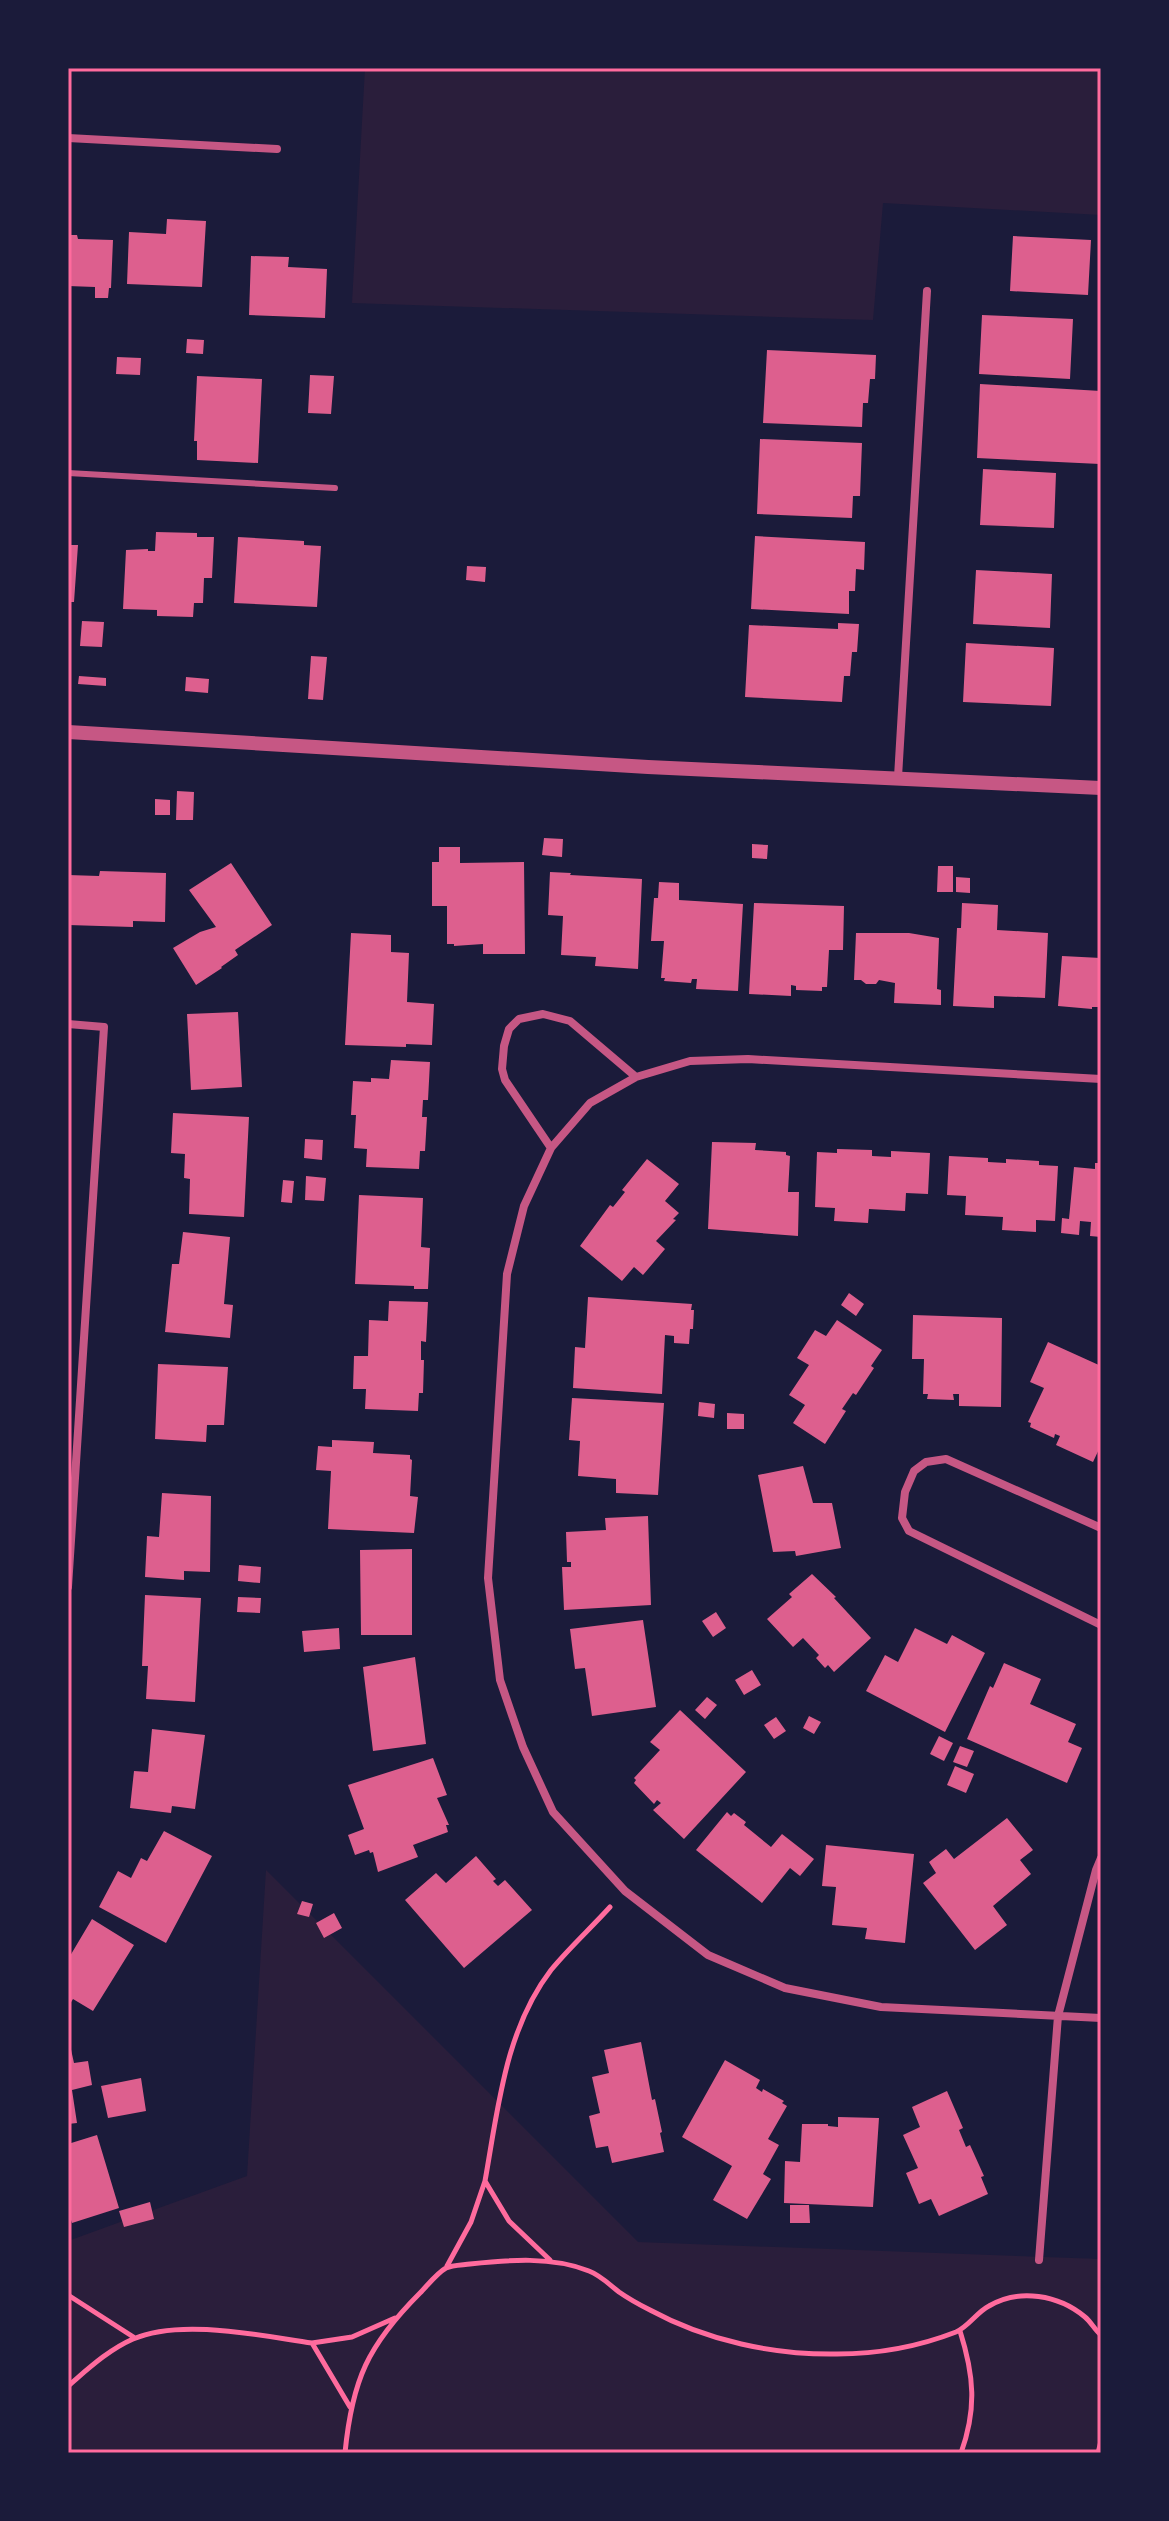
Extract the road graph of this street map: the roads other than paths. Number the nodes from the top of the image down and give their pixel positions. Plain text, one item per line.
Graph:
1 (68, 138) edge
2 (277, 149) dead end
3 (927, 291) dead end
4 (68, 473) edge
5 (335, 488) dead end
6 (68, 732) edge
7 (898, 777) junction
8 (1101, 788) edge
9 (68, 1024) edge
10 (636, 1077) junction
11 (1101, 1079) edge
12 (551, 1148) junction
13 (72, 1462) edge
14 (1101, 1528) edge
15 (68, 1587) edge
16 (1101, 1625) edge
17 (1101, 1858) edge
18 (1058, 2016) junction
19 (1101, 2018) edge
20 (1039, 2260) dead end

1 - 2 street
3 - 7 street
4 - 5 lane
6 - 7 street
7 - 8 street
9 - 13 street
10 - 11 street
10 - 12 street
10 - 12 street
12 - 18 street
13 - 15 street
14 - 16 street
17 - 18 street
18 - 19 street
18 - 20 street

